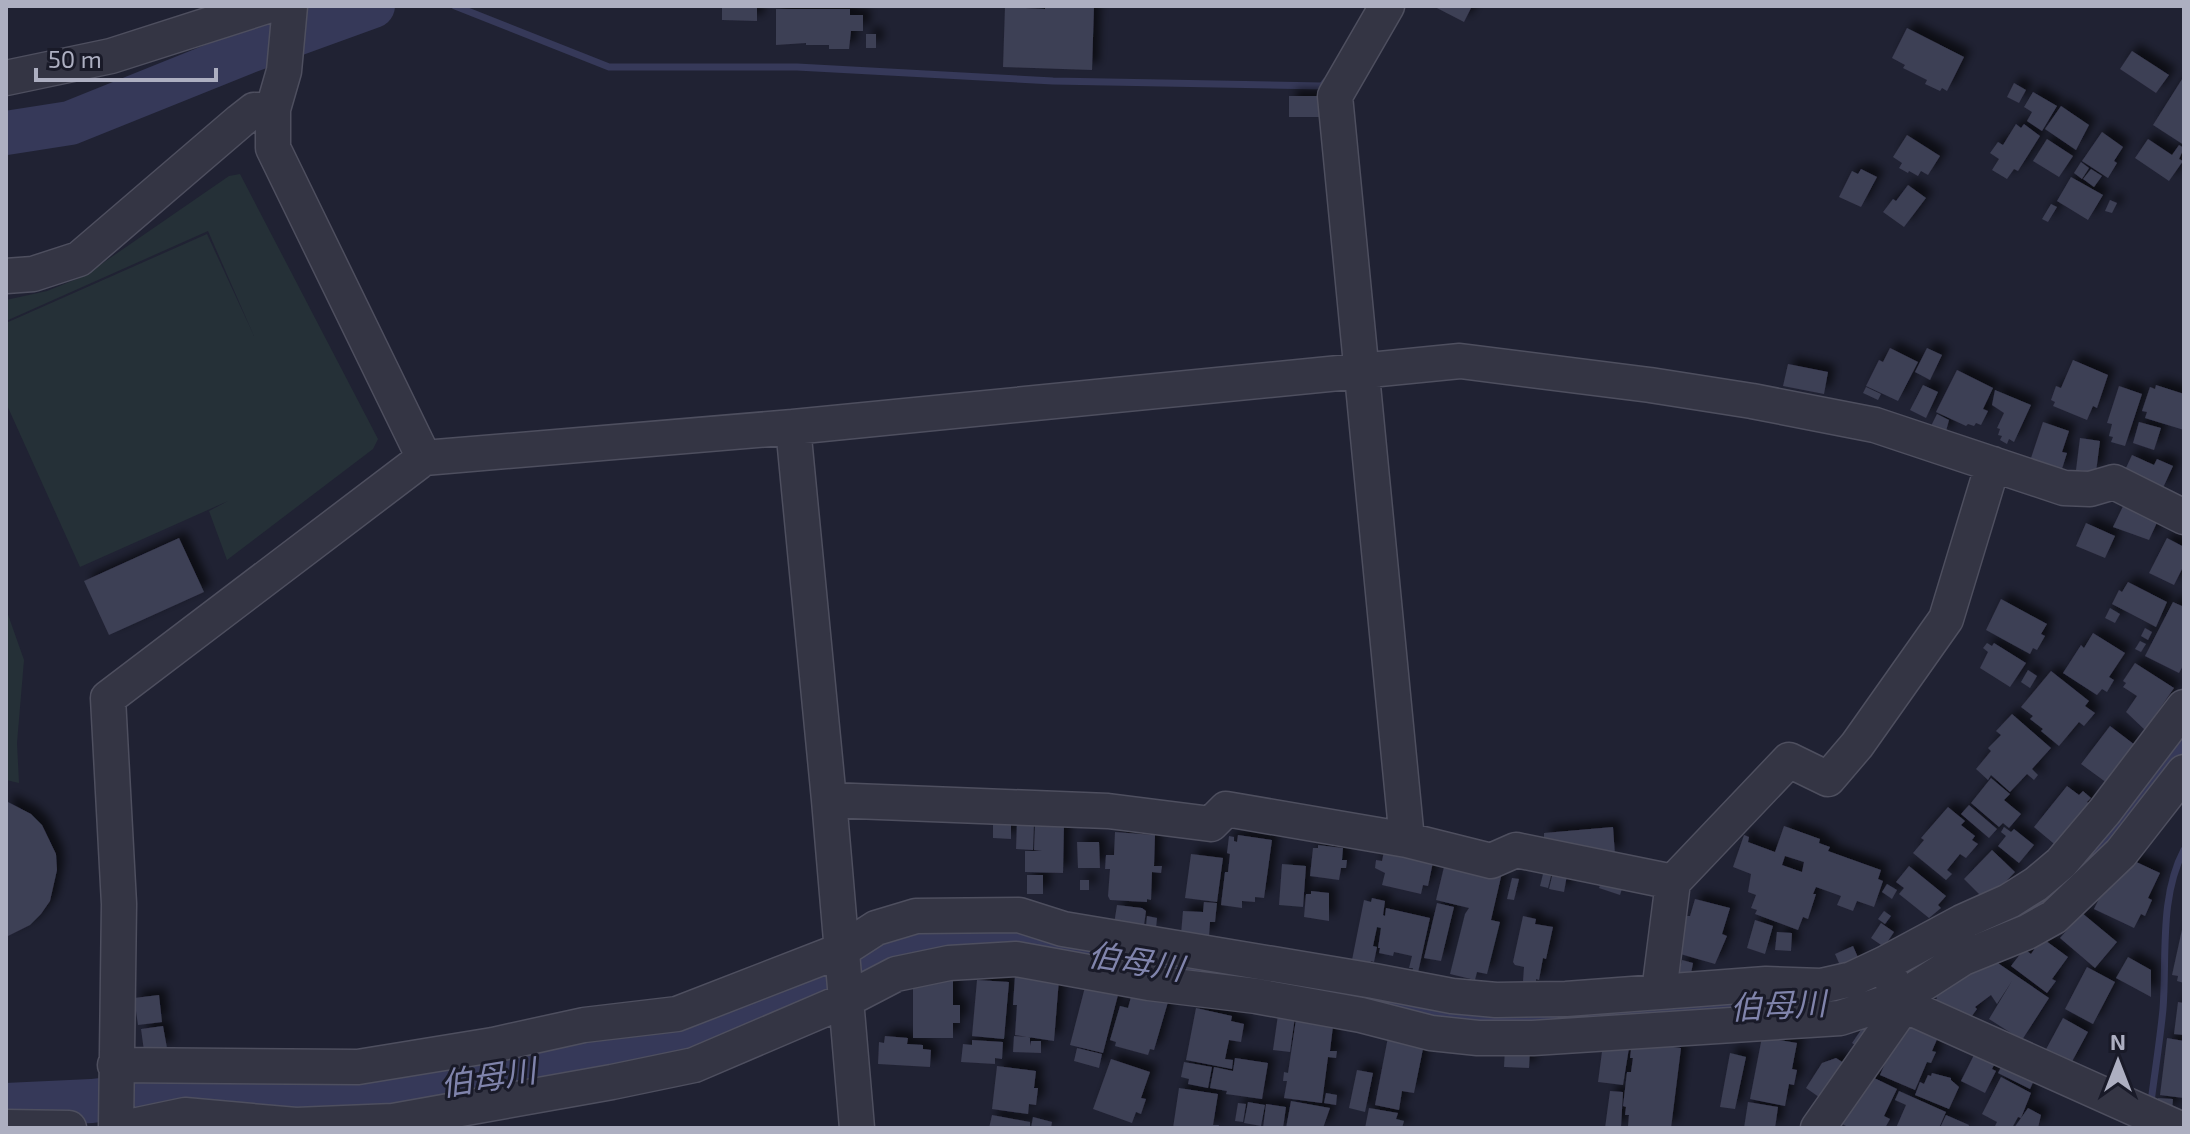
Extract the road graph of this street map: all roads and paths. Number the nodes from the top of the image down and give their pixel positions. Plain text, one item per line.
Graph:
1 (1387, 6) edge
2 (282, 9) edge
3 (6, 78) edge
4 (273, 109) junction
5 (6, 276) edge
6 (1363, 371) junction
7 (793, 427) junction
8 (424, 458) junction
9 (1993, 464) junction
10 (2184, 517) edge
11 (2184, 707) edge
12 (2184, 772) edge
13 (2128, 781) junction
14 (829, 800) junction
15 (2160, 804) junction
16 (1407, 840) junction
17 (1673, 882) junction
18 (1197, 951) junction
19 (1884, 964) junction
20 (844, 974) junction
21 (1192, 988) junction
22 (1659, 992) junction
23 (1902, 1001) junction
24 (115, 1065) junction
25 (6, 1127) edge
26 (69, 1128) edge
27 (116, 1128) edge
28 (123, 1128) edge
29 (857, 1128) edge
30 (1818, 1128) edge
31 (2178, 1128) edge

1 - 6 street
2 - 3 street
2 - 4 street
4 - 5 street
4 - 8 street
6 - 7 street
6 - 9 street
6 - 16 street
7 - 8 street
7 - 14 street
8 - 24 street
9 - 10 street
9 - 17 street
11 - 13 street
12 - 15 street
13 - 15 street
13 - 19 street
14 - 16 street
14 - 20 street
15 - 23 street
16 - 17 street
17 - 22 street
18 - 20 street
18 - 21 street
18 - 22 street
19 - 22 street
19 - 23 street
20 - 21 street
20 - 24 street
20 - 28 street
20 - 29 street
21 - 23 street
23 - 30 street
23 - 31 street
24 - 27 street
25 - 26 street

